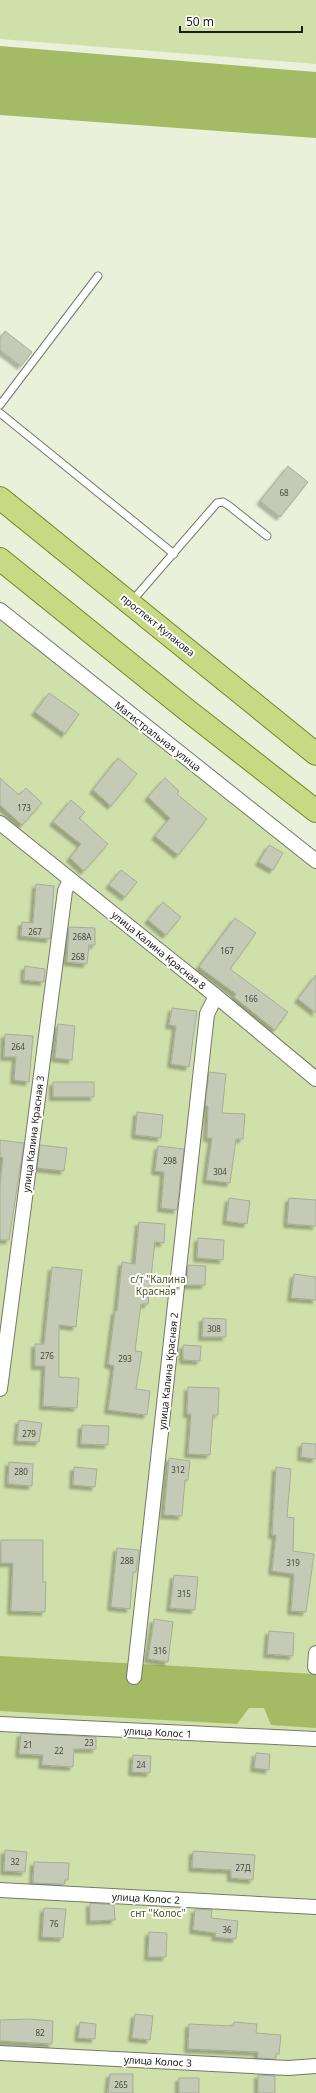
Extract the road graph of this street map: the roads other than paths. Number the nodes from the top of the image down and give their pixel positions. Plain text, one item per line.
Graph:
1 (98, 276) dead end
2 (0, 405) edge
3 (0, 413) edge
4 (0, 498) edge
5 (267, 536) dead end
6 (174, 554) junction
7 (0, 559) edge
8 (131, 603) junction
9 (0, 610) edge
10 (316, 754) edge
11 (316, 810) edge
12 (0, 823) edge
13 (316, 861) edge
14 (70, 880) junction
15 (216, 996) junction
16 (316, 1080) edge
17 (0, 1389) edge
18 (134, 1677) dead end
19 (0, 1724) edge
20 (316, 1739) edge
21 (0, 1890) edge
22 (316, 1907) edge
23 (0, 2053) edge
24 (316, 2066) edge

1 - 2 lane
3 - 6 lane
4 - 8 main road, проспект Кулакова
5 - 6 lane
6 - 8 lane
7 - 11 main road
8 - 10 main road, проспект Кулакова
9 - 13 street, Магистральная улица
12 - 14 street, улица Калина Красная 8
14 - 15 street, улица Калина Красная 8
14 - 17 street, улица Калина Красная 3
15 - 16 street, улица Калина Красная 8
15 - 18 street, улица Калина Красная 2
19 - 20 street, улица Колос 1
21 - 22 street, улица Колос 2
23 - 24 street, улица Колос 3

